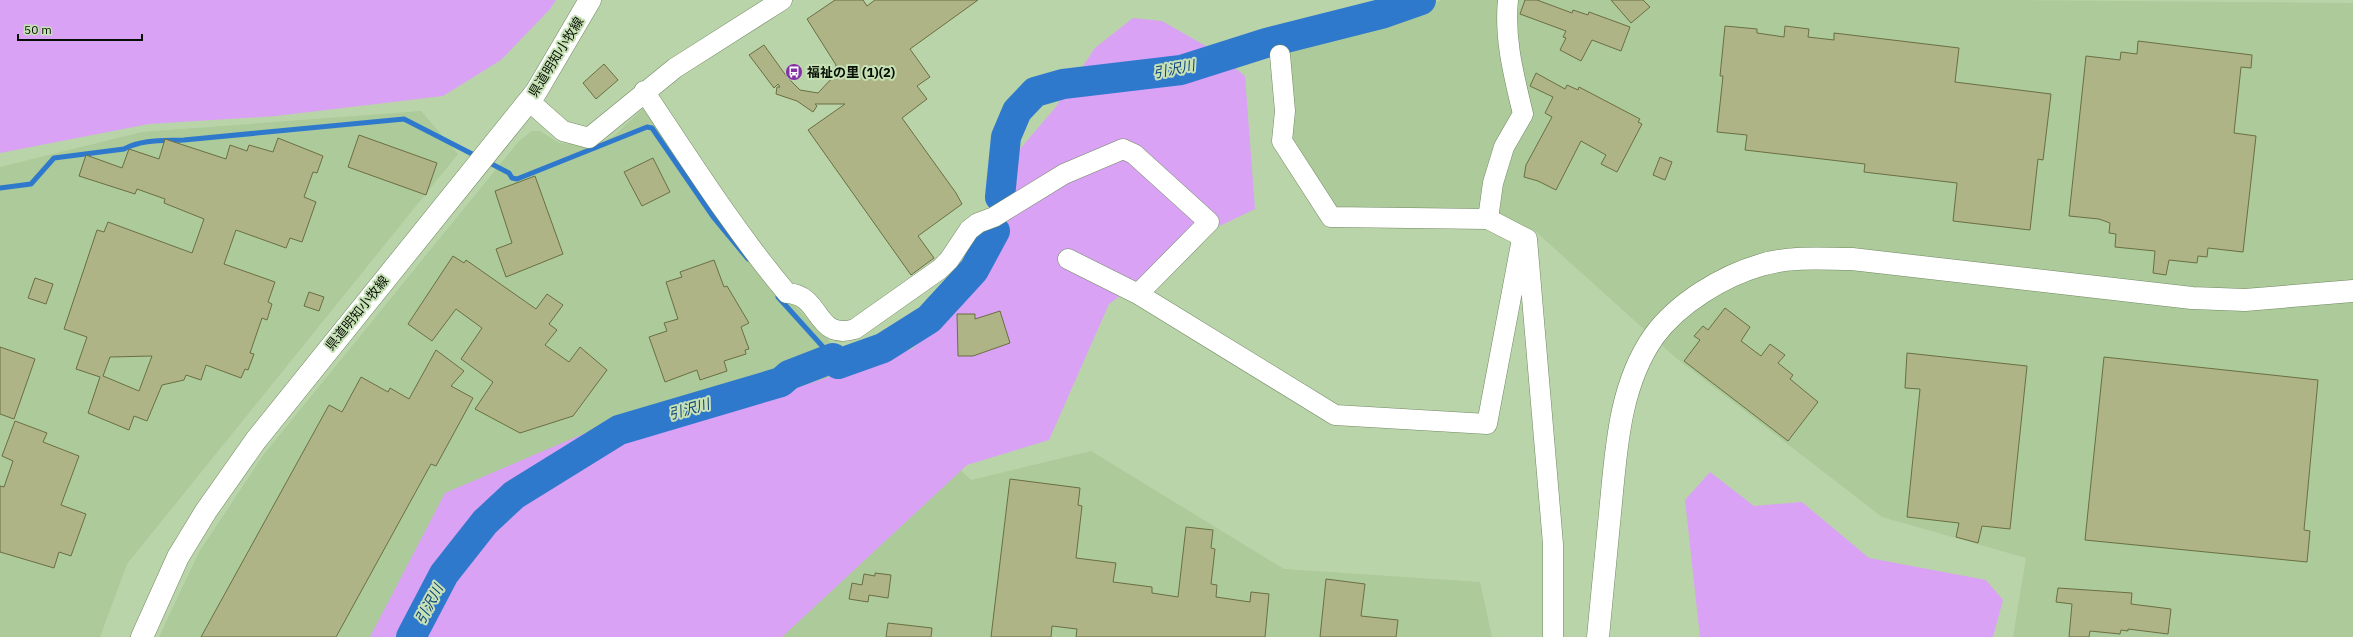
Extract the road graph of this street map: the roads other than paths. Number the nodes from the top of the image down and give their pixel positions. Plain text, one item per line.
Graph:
1 (590, 0) edge
2 (782, 0) edge
3 (1508, 0) edge
4 (1280, 55) dead end
5 (644, 91) junction
6 (529, 101) junction
7 (1488, 219) junction
8 (1522, 236) junction
9 (1068, 259) dead end
10 (2353, 291) edge
11 (1138, 294) junction
12 (142, 637) edge
13 (1553, 637) edge
14 (1598, 637) edge

1 - 6 street, 県道明知小牧線
2 - 5 street
3 - 7 street
4 - 7 street
5 - 6 street
5 - 11 street
6 - 12 street, 県道明知小牧線
7 - 8 street
8 - 11 street
8 - 13 street
9 - 11 street
10 - 14 street

